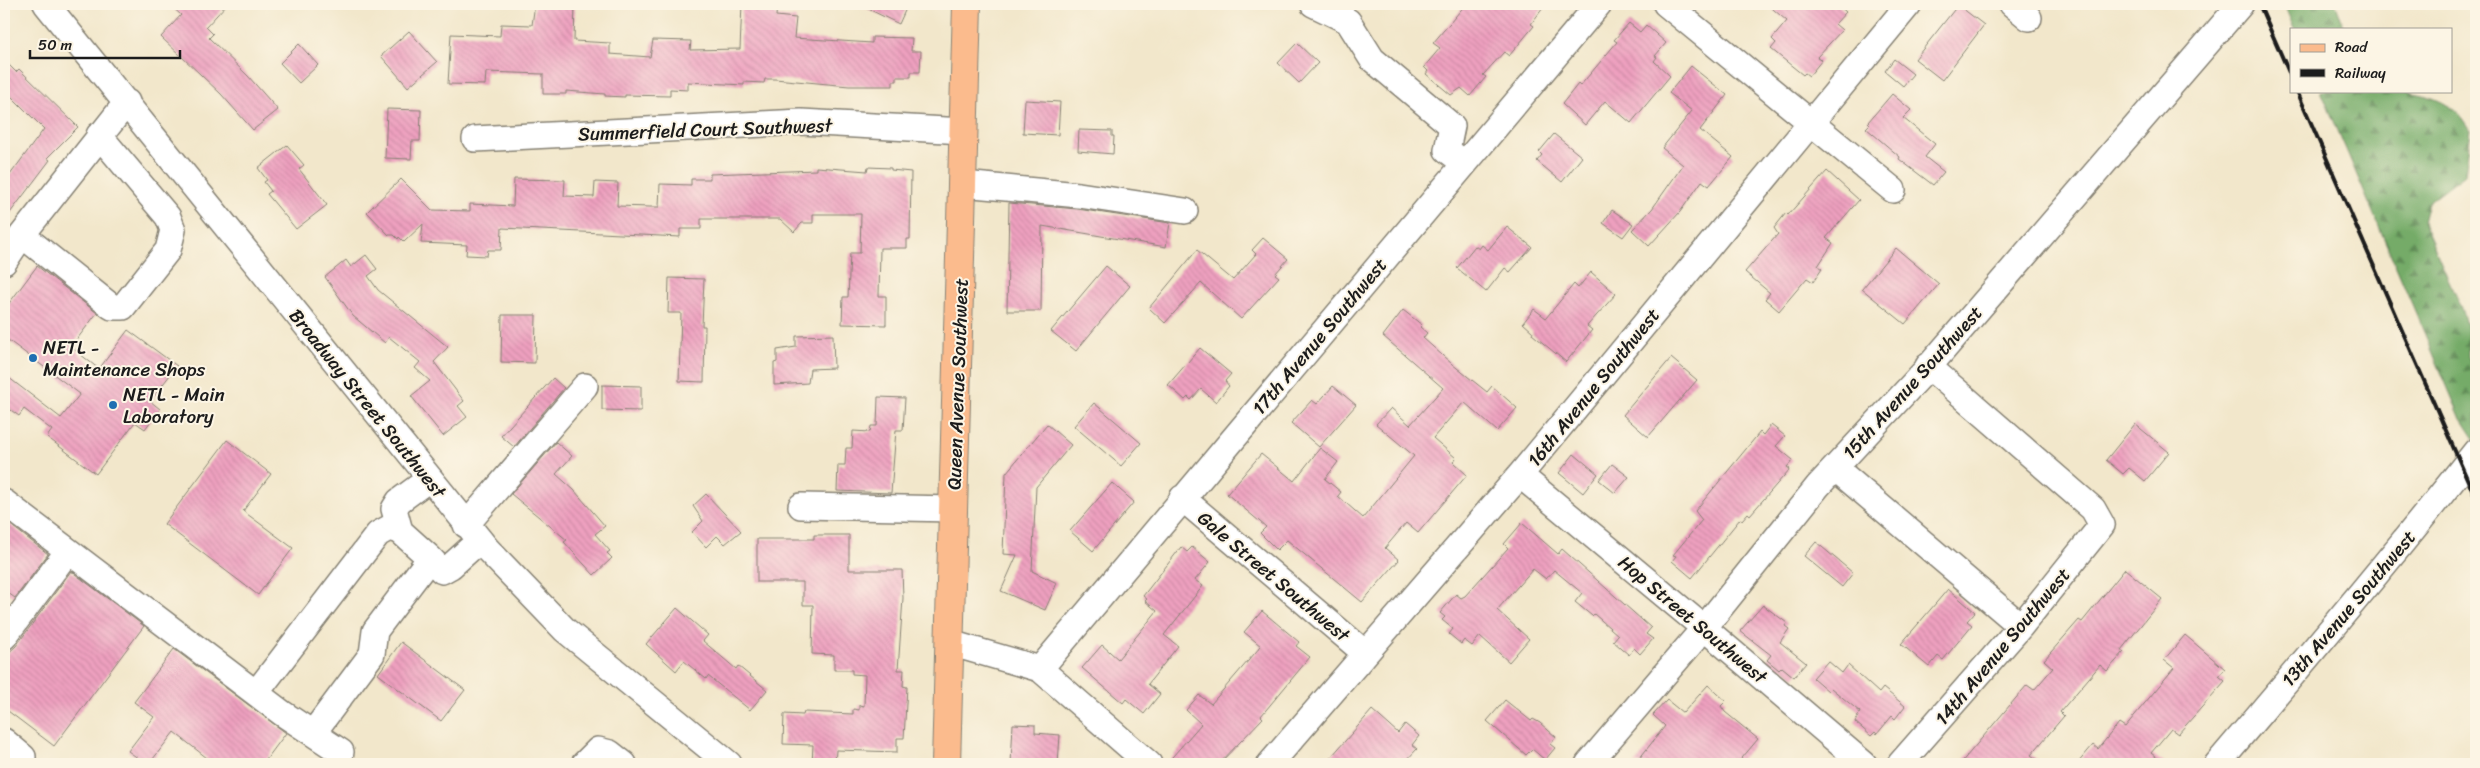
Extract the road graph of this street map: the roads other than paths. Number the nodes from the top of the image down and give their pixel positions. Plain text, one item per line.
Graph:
1 (46, 4) edge
2 (967, 4) edge
3 (1313, 4) edge
4 (1599, 4) edge
5 (1666, 4) edge
6 (1908, 4) edge
7 (2241, 4) edge
8 (127, 102) junction
9 (1809, 124) junction
10 (964, 131) junction
11 (99, 135) junction
12 (475, 139) dead end
13 (1464, 163) junction
14 (963, 184) junction
15 (1892, 190) dead end
16 (1184, 211) dead end
17 (22, 235) junction
18 (4, 262) edge
19 (1928, 366) junction
20 (585, 386) dead end
21 (2476, 451) edge
22 (1835, 468) junction
23 (1520, 475) junction
24 (429, 479) junction
25 (1182, 498) junction
26 (4, 502) edge
27 (801, 506) dead end
28 (954, 509) junction
29 (400, 531) junction
30 (473, 532) junction
31 (68, 551) junction
32 (430, 558) junction
33 (2021, 626) junction
34 (1704, 628) junction
35 (4, 637) edge
36 (950, 643) junction
37 (1366, 653) junction
38 (1040, 669) junction
39 (256, 693) junction
40 (313, 733) junction
41 (4, 741) edge
42 (344, 760) edge
43 (23, 761) edge
44 (584, 764) edge
45 (624, 764) edge
46 (729, 764) edge
47 (946, 764) edge
48 (1149, 764) edge
49 (1270, 764) edge
50 (1588, 764) edge
51 (1864, 764) edge
52 (1900, 764) edge
53 (2217, 764) edge

1 - 8 street, Broadway Street Southwest
2 - 10 main road, Queen Avenue Southwest
3 - 13 street
4 - 13 street, 17th Avenue Southwest
5 - 9 street
6 - 9 street, 16th Avenue Southwest
7 - 19 street, 15th Avenue Southwest
8 - 11 street
8 - 24 street, Broadway Street Southwest
9 - 15 street
9 - 23 street, 16th Avenue Southwest
10 - 12 street, Summerfield Court Southwest
10 - 14 main road, Queen Avenue Southwest
11 - 17 street
11 - 17 street
13 - 25 street, 17th Avenue Southwest
14 - 16 street
14 - 28 main road, Queen Avenue Southwest
17 - 18 street
19 - 22 street, 15th Avenue Southwest
19 - 33 street, 14th Avenue Southwest
20 - 30 street
21 - 53 street, 13th Avenue Southwest
22 - 33 street
22 - 34 street, 15th Avenue Southwest
23 - 34 street, Hop Street Southwest
23 - 37 street, 16th Avenue Southwest
24 - 29 street
24 - 30 street, Broadway Street Southwest
25 - 37 street, Gale Street Southwest
25 - 38 street, 17th Avenue Southwest
26 - 31 street
27 - 28 street
28 - 36 main road, Queen Avenue Southwest
29 - 32 street
29 - 39 street
30 - 32 street
30 - 46 street, Broadway Street Southwest
31 - 35 street
31 - 39 street
32 - 40 street
33 - 52 street, 14th Avenue Southwest
34 - 50 street, 15th Avenue Southwest
34 - 51 street, Hop Street Southwest
36 - 38 street
36 - 47 main road, Queen Avenue Southwest
37 - 49 street, 16th Avenue Southwest
38 - 48 street
39 - 40 street
40 - 42 street
41 - 43 street
44 - 45 street

